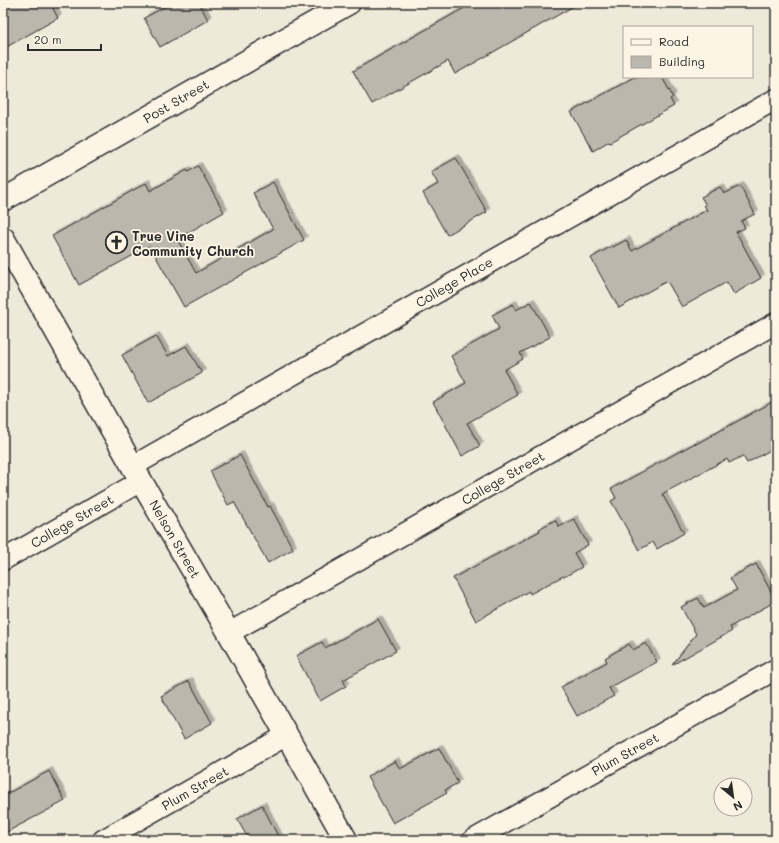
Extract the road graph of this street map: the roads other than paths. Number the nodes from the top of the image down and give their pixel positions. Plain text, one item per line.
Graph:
1 (349, 3) edge
2 (776, 99) edge
3 (3, 200) edge
4 (3, 238) edge
5 (776, 322) edge
6 (137, 473) junction
7 (3, 560) edge
8 (229, 633) junction
9 (776, 669) edge
10 (287, 735) junction
11 (103, 840) edge
12 (346, 840) edge
13 (473, 840) edge

1 - 3 street, Post Street
2 - 6 street, College Place
4 - 6 street, Nelson Street
5 - 8 street, College Street
6 - 7 street, College Street
6 - 8 street, Nelson Street
8 - 10 street, Nelson Street
9 - 13 street, Plum Street
10 - 11 street, Plum Street
10 - 12 street, Nelson Street

